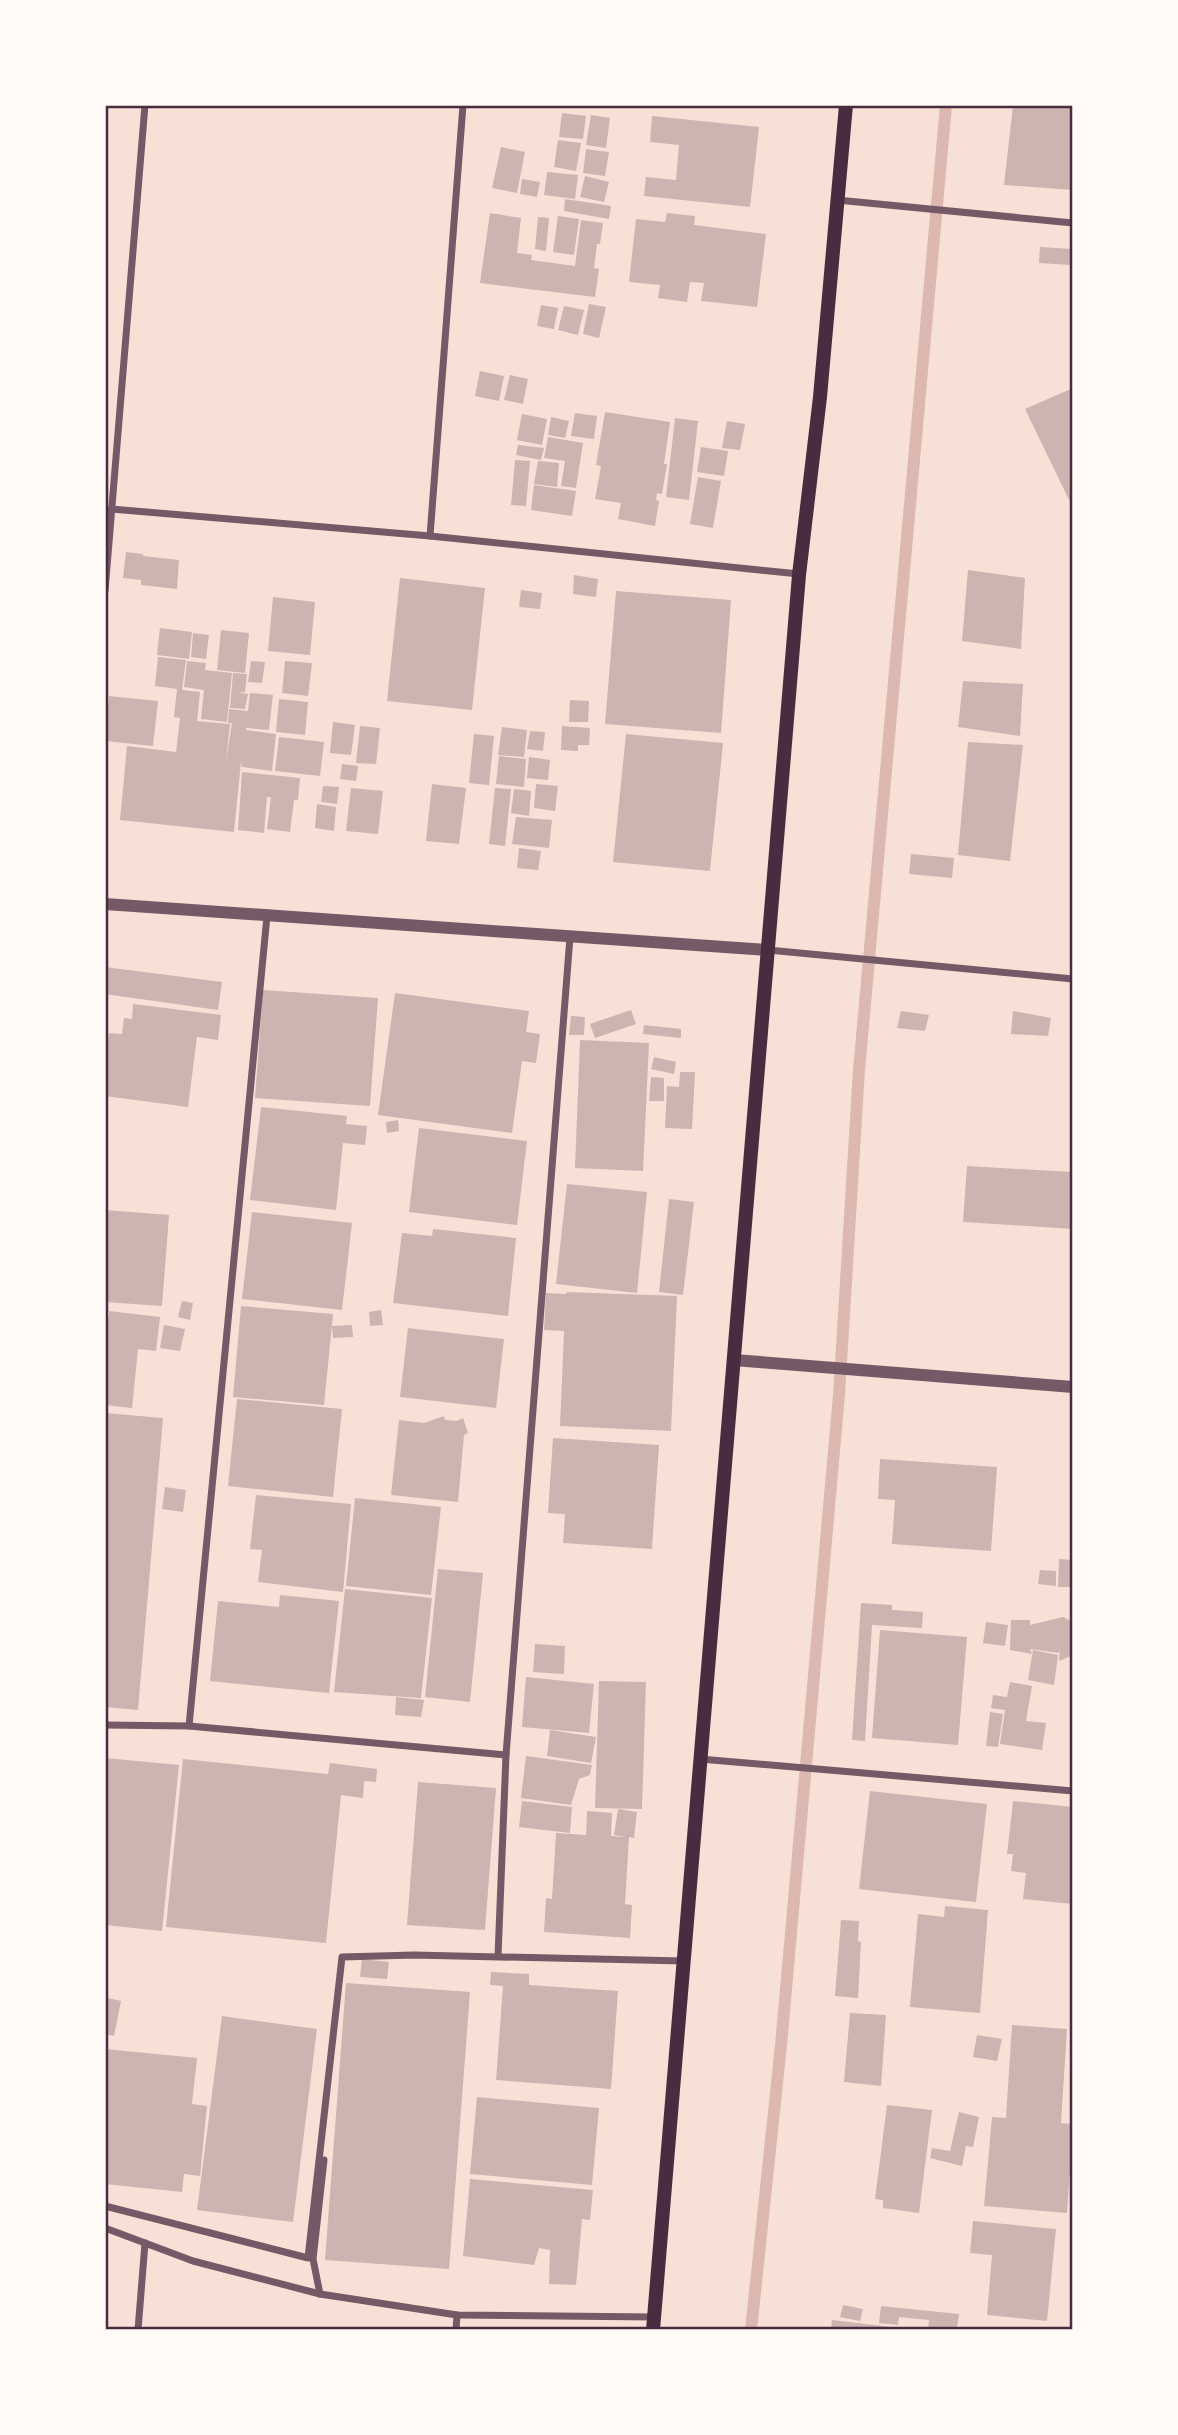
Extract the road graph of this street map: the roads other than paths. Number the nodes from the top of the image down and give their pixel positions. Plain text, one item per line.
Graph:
1 (145, 105) edge
2 (463, 105) edge
3 (846, 105) edge
4 (837, 200) junction
5 (1073, 223) edge
6 (111, 509) junction
7 (430, 537) junction
8 (799, 575) junction
9 (105, 591) edge
10 (105, 904) edge
11 (267, 916) junction
12 (570, 937) junction
13 (767, 950) junction
14 (1073, 979) edge
15 (734, 1360) junction
16 (1073, 1387) edge
17 (105, 1724) edge
18 (189, 1726) junction
19 (506, 1755) junction
20 (699, 1759) junction
21 (1073, 1791) edge
22 (498, 1956) junction
23 (342, 1957) junction
24 (684, 1961) junction
25 (105, 2206) edge
26 (105, 2228) edge
27 (145, 2243) junction
28 (320, 2294) junction
29 (457, 2315) junction
30 (654, 2323) edge
31 (138, 2330) edge
32 (456, 2330) edge

1 - 6 street
2 - 7 street
3 - 4 main road
4 - 5 street
4 - 8 main road
6 - 7 street
6 - 9 street
7 - 8 street
8 - 13 main road
10 - 11 street
11 - 12 street
11 - 18 street
12 - 13 street
12 - 19 street
13 - 14 street
13 - 15 main road
15 - 16 street
15 - 20 main road
17 - 18 street
18 - 19 street
19 - 22 street
20 - 21 street
20 - 24 main road
22 - 23 street
22 - 24 street
23 - 25 street
23 - 28 street
24 - 30 main road
26 - 27 street
27 - 28 street
27 - 31 street
28 - 29 street
29 - 30 street
29 - 32 street

